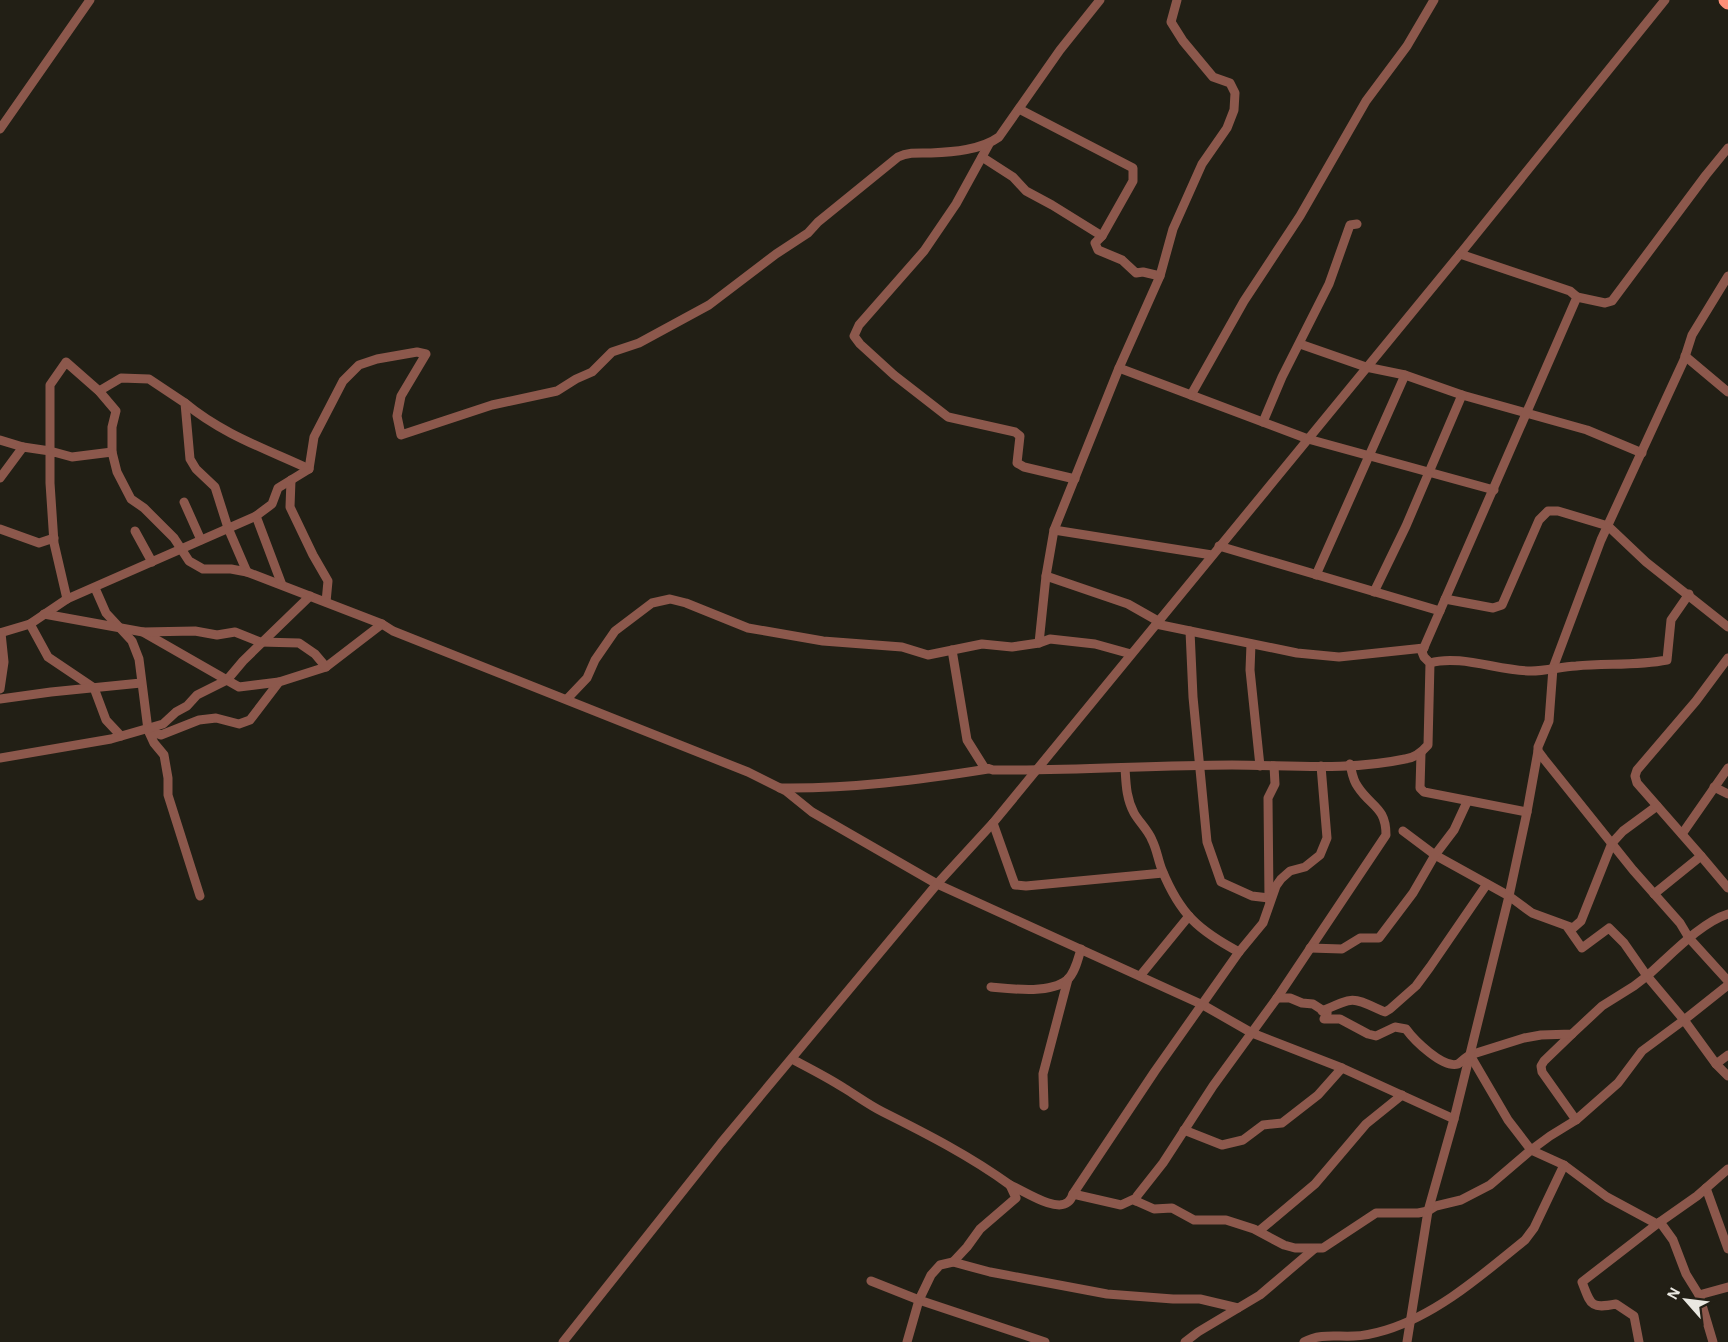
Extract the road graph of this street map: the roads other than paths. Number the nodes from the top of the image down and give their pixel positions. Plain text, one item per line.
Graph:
1 (90, 0) edge
2 (1100, 0) edge
3 (1177, 0) edge
4 (1434, 0) edge
5 (1665, 0) edge
6 (1019, 109) junction
7 (0, 129) edge
8 (989, 144) junction
9 (1728, 148) edge
10 (982, 157) junction
11 (1357, 224) dead end
12 (1102, 236) junction
13 (1460, 254) junction
14 (1160, 276) junction
15 (1728, 276) edge
16 (1577, 297) junction
17 (1300, 344) junction
18 (1685, 357) junction
19 (1366, 367) junction
20 (1119, 368) junction
21 (1405, 375) junction
22 (99, 391) junction
23 (1728, 393) edge
24 (1191, 395) junction
25 (1462, 395) junction
26 (185, 403) junction
27 (1528, 412) junction
28 (1263, 422) junction
29 (1308, 439) junction
30 (0, 440) edge
31 (23, 447) junction
32 (50, 451) junction
33 (111, 452) junction
34 (1642, 453) junction
35 (1369, 455) junction
36 (309, 469) junction
37 (1429, 472) junction
38 (0, 478) edge
39 (1075, 479) junction
40 (291, 480) junction
41 (1494, 490) junction
42 (184, 502) dead end
43 (256, 516) junction
44 (1608, 525) junction
45 (228, 528) junction
46 (0, 529) edge
47 (1054, 530) junction
48 (135, 531) dead end
49 (54, 538) junction
50 (201, 540) junction
51 (1219, 546) junction
52 (181, 549) junction
53 (1212, 555) junction
54 (152, 562) junction
55 (247, 572) junction
56 (1316, 575) junction
57 (1046, 576) junction
58 (282, 585) junction
59 (94, 588) junction
60 (1374, 592) junction
61 (1689, 594) junction
62 (310, 596) junction
63 (67, 599) junction
64 (1445, 599) junction
65 (326, 602) junction
66 (1440, 611) junction
67 (44, 614) junction
68 (1157, 623) junction
69 (30, 624) junction
70 (382, 624) junction
71 (1728, 627) edge
72 (118, 628) junction
73 (1190, 631) junction
74 (143, 632) junction
75 (0, 633) edge
76 (261, 642) junction
77 (1039, 643) junction
78 (1251, 644) junction
79 (1424, 648) junction
80 (952, 650) junction
81 (1131, 654) junction
82 (1728, 658) edge
83 (1430, 663) junction
84 (326, 667) junction
85 (1553, 669) junction
86 (227, 681) junction
87 (279, 682) junction
88 (141, 683) junction
89 (0, 688) edge
90 (93, 688) junction
91 (0, 699) edge
92 (567, 699) junction
93 (148, 730) junction
94 (121, 736) junction
95 (1538, 751) junction
96 (1421, 753) junction
97 (0, 758) edge
98 (1350, 764) junction
99 (1199, 766) junction
100 (1260, 766) junction
101 (1274, 766) junction
102 (1321, 766) junction
103 (1125, 768) junction
104 (1728, 768) edge
105 (988, 769) junction
106 (1036, 771) junction
107 (1714, 787) junction
108 (780, 788) junction
109 (1728, 794) edge
110 (1467, 802) junction
111 (1657, 806) junction
112 (1527, 812) junction
113 (993, 824) junction
114 (1402, 831) dead end
115 (1682, 834) junction
116 (1612, 843) junction
117 (1435, 855) junction
118 (1701, 856) junction
119 (1163, 873) junction
120 (1726, 882) edge
121 (937, 884) junction
122 (1487, 884) junction
123 (1654, 894) junction
124 (200, 896) dead end
125 (1509, 896) junction
126 (1269, 898) junction
127 (1269, 908) junction
128 (1728, 914) edge
129 (1189, 916) junction
130 (1569, 928) junction
131 (1689, 938) junction
132 (1310, 948) junction
133 (1081, 949) junction
134 (1239, 952) junction
135 (1140, 976) junction
136 (1647, 976) junction
137 (1068, 979) junction
138 (1728, 983) edge
139 (991, 987) dead end
140 (1277, 998) junction
141 (1203, 1005) junction
142 (1322, 1011) junction
143 (1684, 1020) junction
144 (1252, 1033) junction
145 (1572, 1034) junction
146 (1470, 1055) junction
147 (1728, 1055) edge
148 (792, 1059) junction
149 (1716, 1064) junction
150 (1342, 1068) junction
151 (1728, 1076) edge
152 (1402, 1095) junction
153 (1044, 1106) dead end
154 (1454, 1119) junction
155 (1575, 1120) junction
156 (1184, 1130) junction
157 (1531, 1150) junction
158 (1564, 1165) junction
159 (1728, 1169) edge
160 (1010, 1185) junction
161 (1706, 1188) junction
162 (1073, 1194) junction
163 (1136, 1201) junction
164 (1428, 1211) junction
165 (1658, 1223) junction
166 (1259, 1231) junction
167 (1314, 1249) junction
168 (1728, 1249) edge
169 (952, 1262) junction
170 (871, 1281) dead end
171 (1728, 1287) edge
172 (1699, 1295) junction
173 (919, 1300) junction
174 (1238, 1308) junction
175 (1411, 1322) junction
176 (563, 1342) edge
177 (907, 1342) edge
178 (1045, 1342) edge
179 (1185, 1342) edge
180 (1304, 1342) edge
181 (1407, 1342) edge
182 (1639, 1342) edge
183 (1713, 1342) edge

1 - 7 street
2 - 6 street
3 - 14 street
4 - 24 street
5 - 13 street
6 - 8 street
6 - 12 street
8 - 10 street
8 - 36 street
9 - 16 street
10 - 12 street
10 - 39 street
11 - 17 street
12 - 14 street
13 - 16 street
13 - 19 street
14 - 20 street
15 - 18 street
16 - 27 street
17 - 19 street
17 - 28 street
18 - 23 street
18 - 34 street
19 - 21 street
19 - 29 street
20 - 24 street
20 - 39 street
21 - 25 street
21 - 35 street
22 - 26 street
22 - 32 street
22 - 33 street
24 - 28 street
25 - 27 street
25 - 37 street
26 - 36 street
26 - 45 street
27 - 34 street
27 - 41 street
28 - 29 street
29 - 35 street
29 - 51 street
30 - 31 street
31 - 32 street
31 - 38 street
32 - 33 street
32 - 49 street
33 - 52 street
34 - 44 street
35 - 37 street
35 - 56 street
36 - 40 street
37 - 41 street
37 - 60 street
39 - 47 street
40 - 43 street
40 - 65 street
41 - 64 street
42 - 50 street
43 - 45 street
43 - 58 street
44 - 61 street
44 - 64 street
44 - 85 street
45 - 50 street
45 - 55 street
46 - 49 street
47 - 53 street
47 - 57 street
48 - 54 street
49 - 63 street
50 - 52 street
51 - 53 street
51 - 56 street
52 - 54 street
52 - 55 street
53 - 68 street
54 - 59 street
55 - 58 street
56 - 60 street
57 - 68 street
57 - 77 street
58 - 62 street
59 - 63 street
59 - 72 street
60 - 66 street
61 - 71 street
61 - 85 street
62 - 65 street
62 - 76 street
63 - 67 street
64 - 66 street
65 - 70 street
66 - 79 street
67 - 69 street
67 - 72 street
68 - 73 street
68 - 81 street
69 - 75 street
69 - 90 street
70 - 84 street
70 - 92 street
72 - 74 street
72 - 88 street
73 - 78 street
73 - 99 street
74 - 76 street
74 - 86 street
75 - 89 street
76 - 84 street
76 - 86 street
77 - 80 street
77 - 81 street
78 - 79 street
78 - 100 street
79 - 83 street
80 - 92 street
80 - 105 street
81 - 106 street
82 - 111 street
83 - 85 street
83 - 96 street
84 - 87 street
85 - 95 street
86 - 87 street
86 - 93 street
87 - 93 street
88 - 90 street
88 - 93 street
90 - 91 street
90 - 94 street
92 - 108 street
93 - 94 street
93 - 124 street
94 - 97 street
95 - 112 street
95 - 116 street
96 - 98 street
96 - 110 street
98 - 102 street
98 - 132 street
99 - 100 street
99 - 103 street
99 - 126 street
100 - 101 street
101 - 102 street
101 - 126 street
102 - 127 street
103 - 106 street
103 - 119 street
104 - 107 street
105 - 106 street
105 - 108 street
106 - 113 street
107 - 109 street
107 - 115 street
108 - 121 street
110 - 112 street
110 - 117 street
111 - 115 street
111 - 116 street
112 - 125 street
113 - 119 street
113 - 121 street
114 - 117 street
115 - 118 street
116 - 123 street
116 - 130 street
117 - 122 street
117 - 132 street
118 - 120 street
118 - 123 street
119 - 129 street
121 - 133 street
121 - 148 street
122 - 125 street
122 - 142 street
123 - 131 street
125 - 130 street
125 - 146 street
126 - 127 street
127 - 134 street
128 - 131 street
129 - 134 street
129 - 135 street
130 - 136 street
131 - 136 street
131 - 138 street
132 - 140 street
133 - 135 street
133 - 137 street
134 - 141 street
135 - 141 street
136 - 143 street
136 - 145 street
137 - 139 street
137 - 153 street
138 - 143 street
140 - 142 street
140 - 144 street
141 - 144 street
141 - 162 street
142 - 146 street
143 - 149 street
143 - 155 street
144 - 150 street
144 - 156 street
145 - 146 street
145 - 155 street
146 - 154 street
146 - 157 street
147 - 149 street
148 - 160 street
148 - 176 street
149 - 151 street
150 - 152 street
150 - 156 street
152 - 154 street
152 - 166 street
154 - 164 street
155 - 157 street
156 - 163 street
157 - 158 street
157 - 164 street
158 - 165 street
158 - 175 street
159 - 161 street
160 - 162 street
160 - 169 street
161 - 165 street
161 - 168 street
162 - 163 street
163 - 166 street
164 - 167 street
164 - 175 street
165 - 172 street
165 - 182 street
166 - 167 street
167 - 174 street
169 - 173 street
169 - 174 street
170 - 173 street
171 - 172 street
172 - 183 street
173 - 177 street
173 - 178 street
174 - 179 street
175 - 180 street
175 - 181 street

